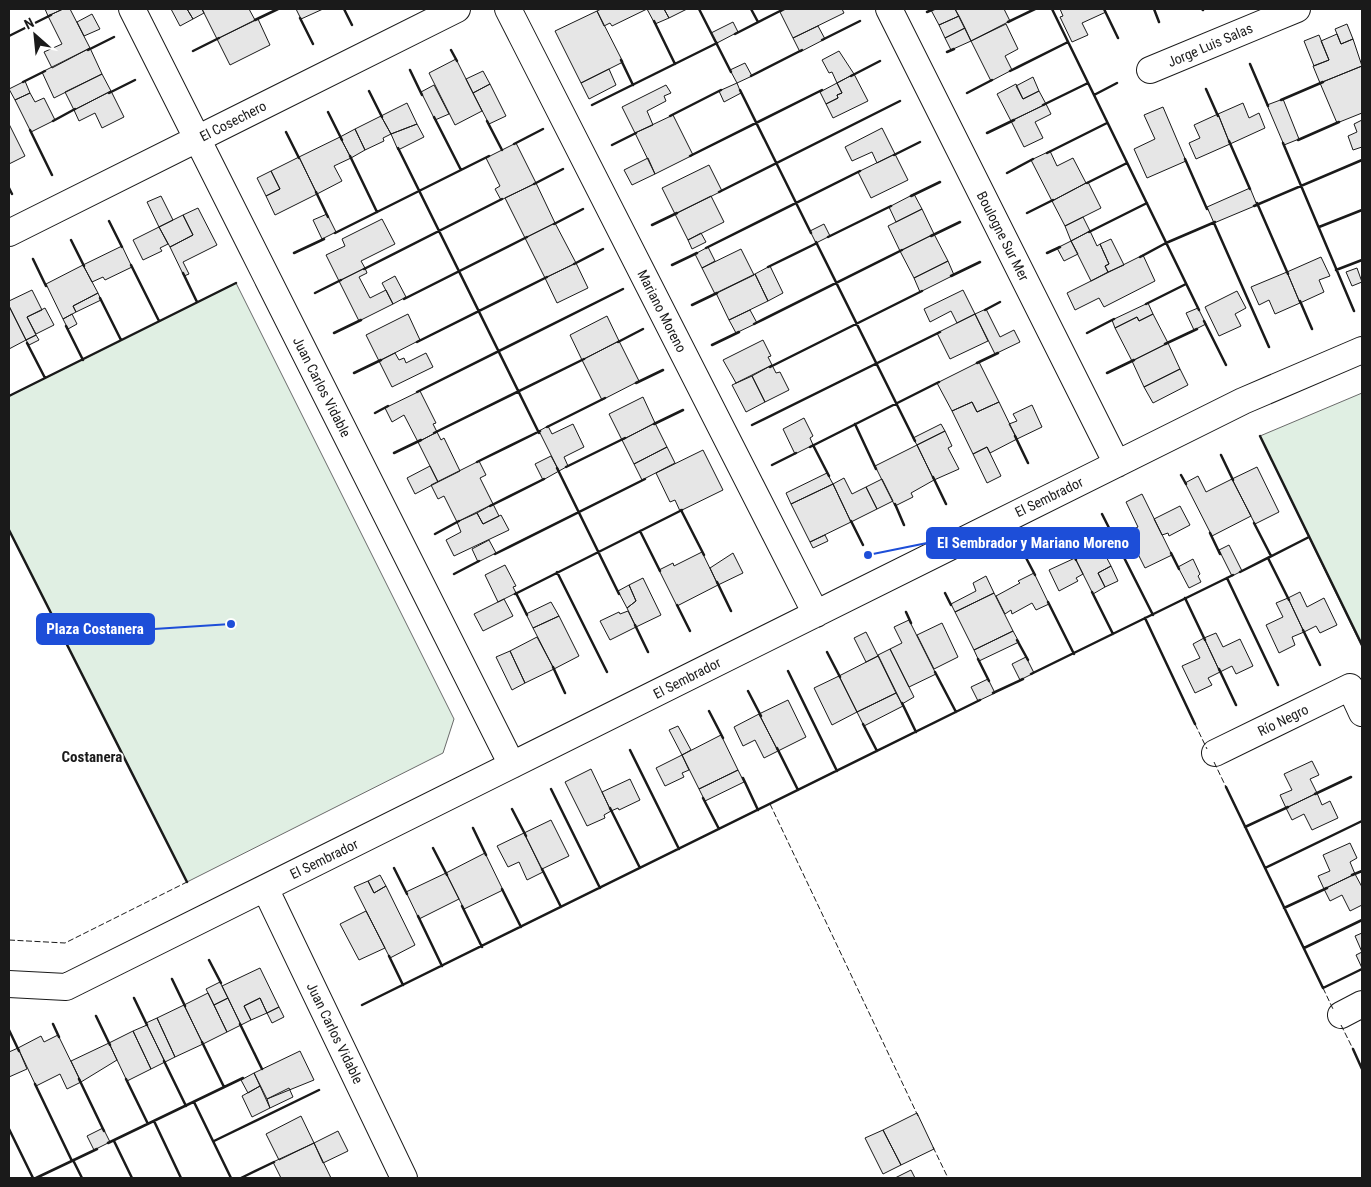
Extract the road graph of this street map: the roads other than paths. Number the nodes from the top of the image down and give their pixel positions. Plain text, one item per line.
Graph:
1 (132, 9) edge
2 (457, 9) edge
3 (508, 9) edge
4 (889, 9) edge
5 (1297, 9) edge
6 (1150, 70) dead end
7 (198, 138) junction
8 (9, 233) edge
9 (1362, 350) edge
10 (1117, 464) junction
11 (816, 614) junction
12 (1362, 713) edge
13 (1215, 754) dead end
14 (512, 766) junction
15 (265, 888) junction
16 (9, 984) edge
17 (404, 1178) edge

1 - 7 street, Juan Carlos Vidable
2 - 7 street, El Cosechero
3 - 11 street, Mariano Moreno
4 - 10 street, Boulogne Sur Mer
5 - 6 street, Jorge Luis Salas
7 - 8 street, El Cosechero
7 - 14 street, Juan Carlos Vidable
9 - 10 street, El Sembrador
10 - 11 street, El Sembrador
11 - 14 street, El Sembrador
12 - 13 street, Río Negro
14 - 15 street, El Sembrador
15 - 16 street, El Sembrador
15 - 17 street, Juan Carlos Vidable

